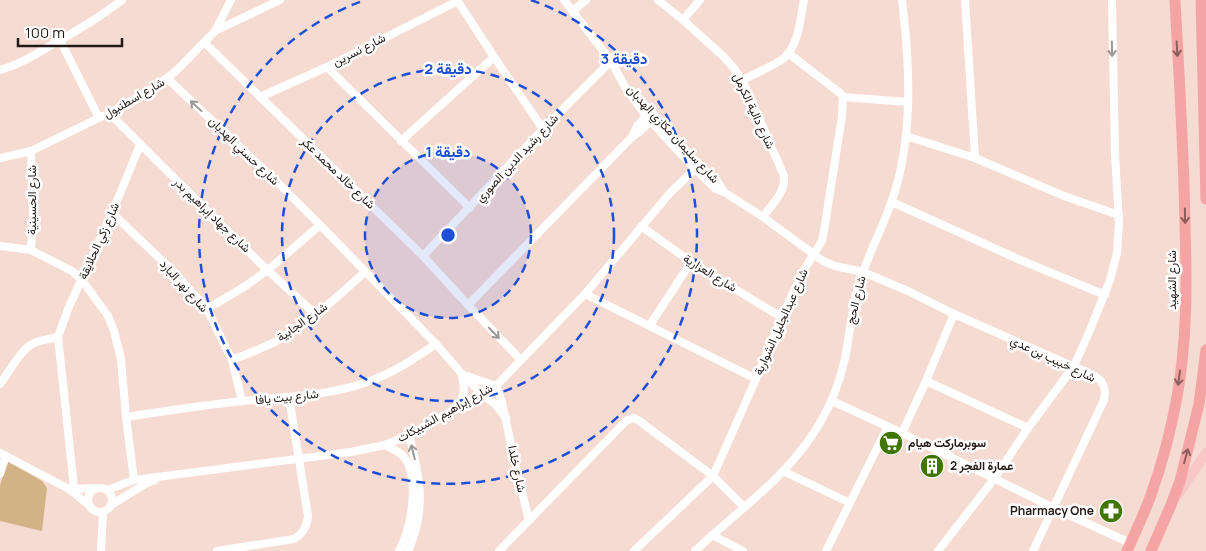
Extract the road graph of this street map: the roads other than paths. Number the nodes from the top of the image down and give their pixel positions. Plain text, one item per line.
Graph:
1 (122, 0) edge
2 (231, 0) edge
3 (280, 0) edge
4 (564, 0) edge
5 (586, 0) edge
6 (658, 0) edge
7 (700, 0) edge
8 (804, 0) edge
9 (902, 0) edge
10 (965, 0) edge
11 (1112, 0) edge
12 (1174, 0) edge
13 (1202, 0) edge
14 (457, 1) edge
15 (573, 11) junction
16 (683, 20) junction
17 (215, 31) junction
18 (60, 40) junction
19 (205, 43) junction
20 (788, 53) junction
21 (494, 57) junction
22 (611, 61) junction
23 (327, 67) junction
24 (0, 70) edge
25 (168, 79) junction
26 (742, 80) junction
27 (843, 97) junction
28 (260, 98) junction
29 (908, 102) junction
30 (109, 113) junction
31 (651, 117) junction
32 (99, 118) junction
33 (543, 129) junction
34 (906, 136) junction
35 (401, 141) junction
36 (140, 145) junction
37 (31, 151) junction
38 (0, 158) edge
39 (975, 158) junction
40 (695, 165) junction
41 (1206, 189) edge
42 (1206, 199) edge
43 (892, 202) junction
44 (470, 208) junction
45 (112, 213) junction
46 (1119, 215) junction
47 (763, 217) junction
48 (320, 225) junction
49 (641, 226) junction
50 (0, 246) edge
51 (31, 250) junction
52 (813, 255) junction
53 (423, 256) junction
54 (691, 262) junction
55 (268, 270) junction
56 (365, 272) junction
57 (863, 272) junction
58 (82, 280) junction
59 (585, 294) junction
60 (1104, 294) junction
61 (468, 305) junction
62 (207, 309) junction
63 (954, 314) junction
64 (316, 315) junction
65 (781, 317) junction
66 (650, 325) junction
67 (58, 337) junction
68 (436, 344) junction
69 (1206, 350) edge
70 (232, 360) junction
71 (521, 360) junction
72 (1074, 366) junction
73 (462, 374) junction
74 (756, 379) junction
75 (926, 381) junction
76 (0, 384) edge
77 (496, 386) junction
78 (482, 394) junction
79 (288, 397) junction
80 (242, 401) junction
81 (832, 401) junction
82 (459, 407) junction
83 (126, 417) junction
84 (506, 418) junction
85 (888, 426) junction
86 (1028, 428) junction
87 (902, 433) junction
88 (408, 435) junction
89 (385, 445) junction
90 (1206, 453) edge
91 (3, 454) edge
92 (298, 458) junction
93 (783, 471) junction
94 (0, 474) edge
95 (166, 475) junction
96 (713, 476) junction
97 (994, 479) junction
98 (134, 480) junction
99 (96, 488) junction
100 (72, 489) junction
101 (106, 490) junction
102 (850, 503) junction
103 (112, 505) junction
104 (1171, 505) junction
105 (90, 506) junction
106 (744, 507) junction
107 (1054, 508) junction
108 (103, 512) junction
109 (529, 520) junction
110 (712, 535) junction
111 (1129, 547) edge
112 (501, 550) edge
113 (101, 551) edge
114 (217, 551) edge
115 (399, 551) edge
116 (408, 551) edge
117 (634, 551) edge
118 (695, 551) edge
119 (743, 551) edge
120 (826, 551) edge
121 (938, 551) edge
122 (1033, 551) edge
123 (1151, 551) edge

1 - 18 street
2 - 17 street
3 - 17 street, شارع اسطنبول
4 - 15 street, شارع سليمان مكازي الهدبان
5 - 15 street
6 - 16 street, شارع دالية الكرمل
7 - 16 street
8 - 20 street
9 - 29 street, شارع الحج
10 - 39 street
11 -> 46 street
12 -> 111 highway, شارع الشهيد
13 - 41 highway
14 - 21 street
14 - 23 street, شارع نسرين
15 - 22 street, شارع سليمان مكازي الهدبان
16 - 26 street, شارع دالية الكرمل
17 - 19 street, شارع اسطنبول
18 - 24 street
18 - 32 street
19 - 25 street, شارع اسطنبول
19 - 28 street, شارع خالد محمد عكر
20 - 26 street
20 - 27 street
21 - 33 street
21 - 35 street
22 - 31 street, شارع سليمان مكازي الهدبان
22 - 33 street, شارع رشيد الدين الصوري
23 - 28 street, شارع نسرين
23 - 35 street
25 - 30 street, شارع اسطنبول
48 -> 25 street, شارع حسني الهدبان
26 - 47 street, شارع دالية الكرمل
27 - 29 street
27 - 52 street, شارع عبدالجليل الشواربة
28 - 53 street, شارع خالد محمد عكر
29 - 34 street, شارع الحج
30 - 32 street, شارع اسطنبول
30 - 36 street, شارع جهاد إبراهيم بدر
31 - 40 street, شارع سليمان مكازي الهدبان
31 - 61 street
32 - 37 street, شارع اسطنبول
33 - 44 street, شارع رشيد الدين الصوري
34 - 39 street
34 - 43 street, شارع الحج
35 - 44 street
36 - 45 street, شارع زكي الحلايقة
36 - 55 street, شارع جهاد إبراهيم بدر
37 - 38 street, شارع اسطنبول
37 - 51 street, شارع الحسينية
39 - 46 street
40 - 47 street, شارع سليمان مكازي الهدبان
40 - 49 street, شارع إبراهيم الشبيكات
41 - 42 highway
43 - 57 street, شارع الحج
43 - 60 street
44 - 53 street, شارع رشيد الدين الصوري
45 - 58 street, شارع زكي الحلايقة
45 - 62 street, شارع نهر البارد
46 - 60 street
47 - 52 street, شارع سليمان مكازي الهدبان
48 - 55 street
48 - 56 street, شارع حسني الهدبان
49 - 54 street, شارع العزارية
49 - 59 street, شارع إبراهيم الشبيكات
50 - 51 street
51 - 58 street
52 - 57 street, شارع سليمان مكازي الهدبان
52 - 65 street, شارع عبدالجليل الشواربة
53 - 61 street, شارع خالد محمد عكر
54 - 65 street, شارع العزارية
54 - 66 street
55 - 62 street
55 - 64 street, شارع جهاد إبراهيم بدر
56 - 64 street, شارع الجابية
56 - 68 street, شارع حسني الهدبان
57 - 63 street, شارع خبيب بن عدي
57 - 81 street, شارع الحج
58 - 67 street, شارع زكي الحلايقة
58 - 83 street
59 - 66 street
59 - 71 street, شارع إبراهيم الشبيكات
60 - 72 street
61 -> 71 street, شارع خالد محمد عكر
62 - 70 street, شارع نهر البارد
63 - 72 street, شارع خبيب بن عدي
63 - 75 street
64 - 70 street, شارع الجابية
65 - 74 street, شارع عبدالجليل الشواربة
66 - 74 street
67 - 76 street
67 - 100 street
68 - 73 street, شارع حسني الهدبان
68 - 79 street, شارع بيت يافا
104 -> 69 highway
70 - 80 street, شارع نهر البارد
71 - 77 street, شارع إبراهيم الشبيكات
72 - 86 street
72 - 107 street, شارع خبيب بن عدي
73 - 77 street, شارع حسني الهدبان
73 - 78 street, شارع حسني الهدبان
73 - 82 street
74 - 96 street, شارع عبدالجليل الشواربة
75 - 86 street
75 - 87 street
77 - 78 street, شارع إبراهيم الشبيكات
77 - 84 street, شارع خلدا
78 - 82 street, شارع إبراهيم الشبيكات
78 - 84 street
79 - 80 street, شارع بيت يافا
79 - 92 street
80 - 83 street, شارع بيت يافا
81 - 85 street
81 - 93 street, شارع الحج
82 - 88 street, شارع إبراهيم الشبيكات
83 - 98 street
84 - 109 street, شارع خلدا
85 - 87 street
85 - 102 street
86 - 97 street
87 - 97 street
88 - 89 street, شارع إبراهيم الشبيكات
116 -> 88 street
89 - 92 street, شارع إبراهيم الشبيكات
89 - 115 street
90 - 104 main road
91 - 94 street
91 - 100 street
92 - 95 street, شارع إبراهيم الشبيكات
92 - 114 street
93 - 102 street
93 - 106 street, شارع الحج
95 - 98 street, شارع إبراهيم الشبيكات
95 - 103 street, شارع إبراهيم الشبيكات
96 - 106 street
96 - 109 street
96 - 117 street, شارع عبدالجليل الشواربة
97 - 107 street
97 - 121 street
98 - 101 street, شارع إبراهيم الشبيكات
99 - 100 street
99 - 101 street
99 - 105 street
100 - 105 street
101 - 103 street
102 - 120 street
103 - 108 street
104 - 123 highway
105 - 108 street
106 - 110 street, شارع الحج
107 - 111 street
107 - 122 street, شارع خبيب بن عدي
108 - 113 street
109 - 112 street
110 - 118 street, شارع الحج
110 - 119 street

